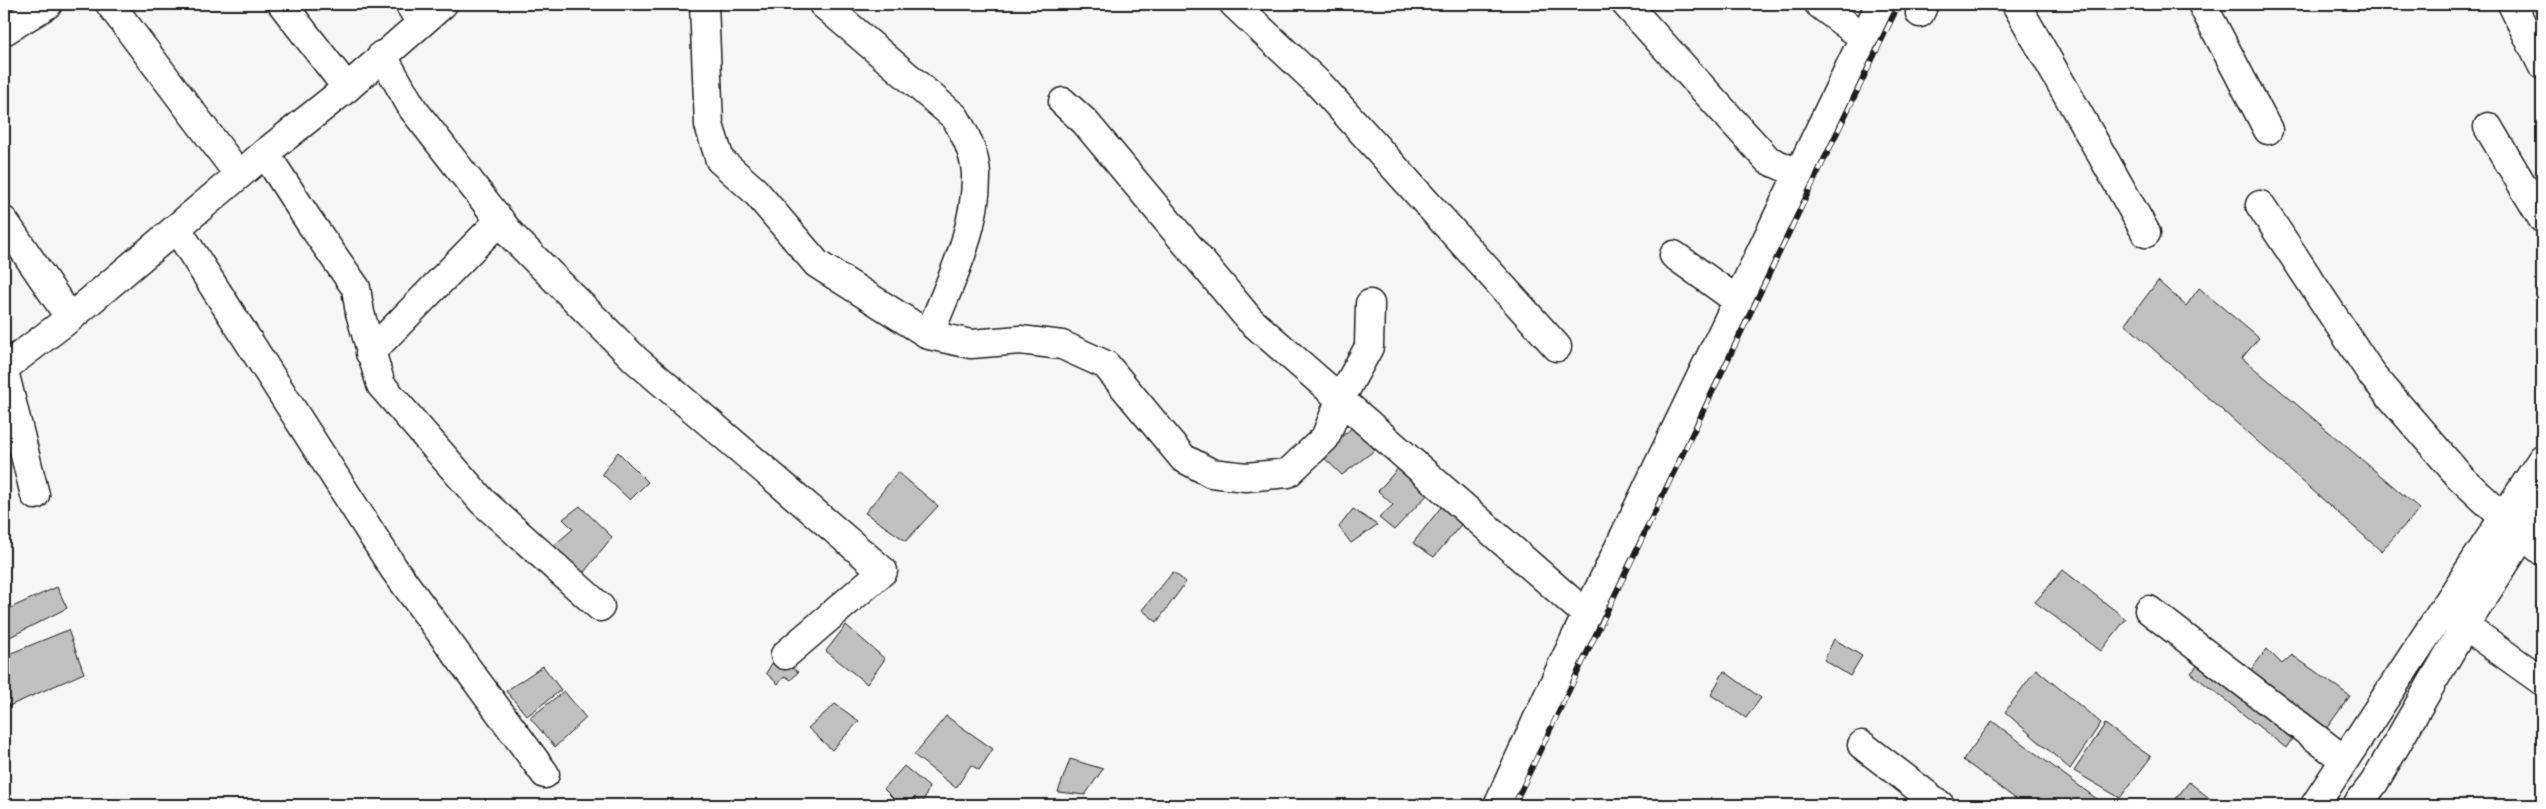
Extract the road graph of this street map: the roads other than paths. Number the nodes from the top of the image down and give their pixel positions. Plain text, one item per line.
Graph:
1 (48, 4) edge
2 (110, 4) edge
3 (282, 4) edge
4 (443, 4) edge
5 (704, 4) edge
6 (823, 4) edge
7 (1234, 4) edge
8 (1626, 4) edge
9 (1819, 4) edge
10 (1880, 4) edge
11 (2016, 4) edge
12 (2202, 4) edge
13 (2512, 4) edge
14 (415, 13) edge
15 (4, 31) edge
16 (1866, 33) junction
17 (382, 55) junction
18 (2542, 65) edge
19 (346, 88) junction
20 (1063, 102) dead end
21 (2488, 127) dead end
22 (2268, 130) dead end
23 (265, 153) junction
24 (1800, 174) junction
25 (239, 175) junction
26 (2260, 205) dead end
27 (2542, 218) edge
28 (500, 220) junction
29 (4, 221) edge
30 (177, 229) junction
31 (2146, 233) dead end
32 (1674, 255) dead end
33 (1738, 301) junction
34 (1370, 304) dead end
35 (70, 318) junction
36 (930, 335) junction
37 (1557, 347) dead end
38 (370, 353) junction
39 (4, 370) edge
40 (1341, 398) junction
41 (2542, 458) edge
42 (35, 495) dead end
43 (2542, 505) edge
44 (2523, 535) edge
45 (600, 607) dead end
46 (2149, 610) dead end
47 (1587, 615) junction
48 (2465, 626) junction
49 (785, 656) dead end
50 (2542, 681) edge
51 (1862, 745) dead end
52 (2343, 759) junction
53 (545, 774) dead end
54 (1498, 805) edge
55 (1940, 805) edge
56 (2314, 805) edge
57 (2357, 805) edge

1 - 15 street
2 - 25 street
3 - 19 street
4 - 14 street
5 - 36 street
6 - 36 street
7 - 37 street
8 - 24 street
9 - 16 street
10 - 16 street
11 - 31 street
12 - 22 street
13 - 18 street
14 - 17 street
16 - 24 street
17 - 19 street
17 - 28 street
19 - 23 street
20 - 40 street
21 - 27 street
23 - 25 street
23 - 38 street
24 - 33 street
25 - 30 street
26 - 44 street
28 - 38 street
28 - 49 street
29 - 35 street
30 - 35 street
30 - 53 street
32 - 33 street
33 - 47 street
34 - 40 street
35 - 39 street
36 - 40 street
38 - 45 street
39 - 42 street
40 - 47 street
41 - 44 street
43 - 44 street
44 - 48 street
44 - 52 street
46 - 52 street
47 - 54 street
48 - 50 street
48 - 57 street
51 - 55 street
52 - 56 street

